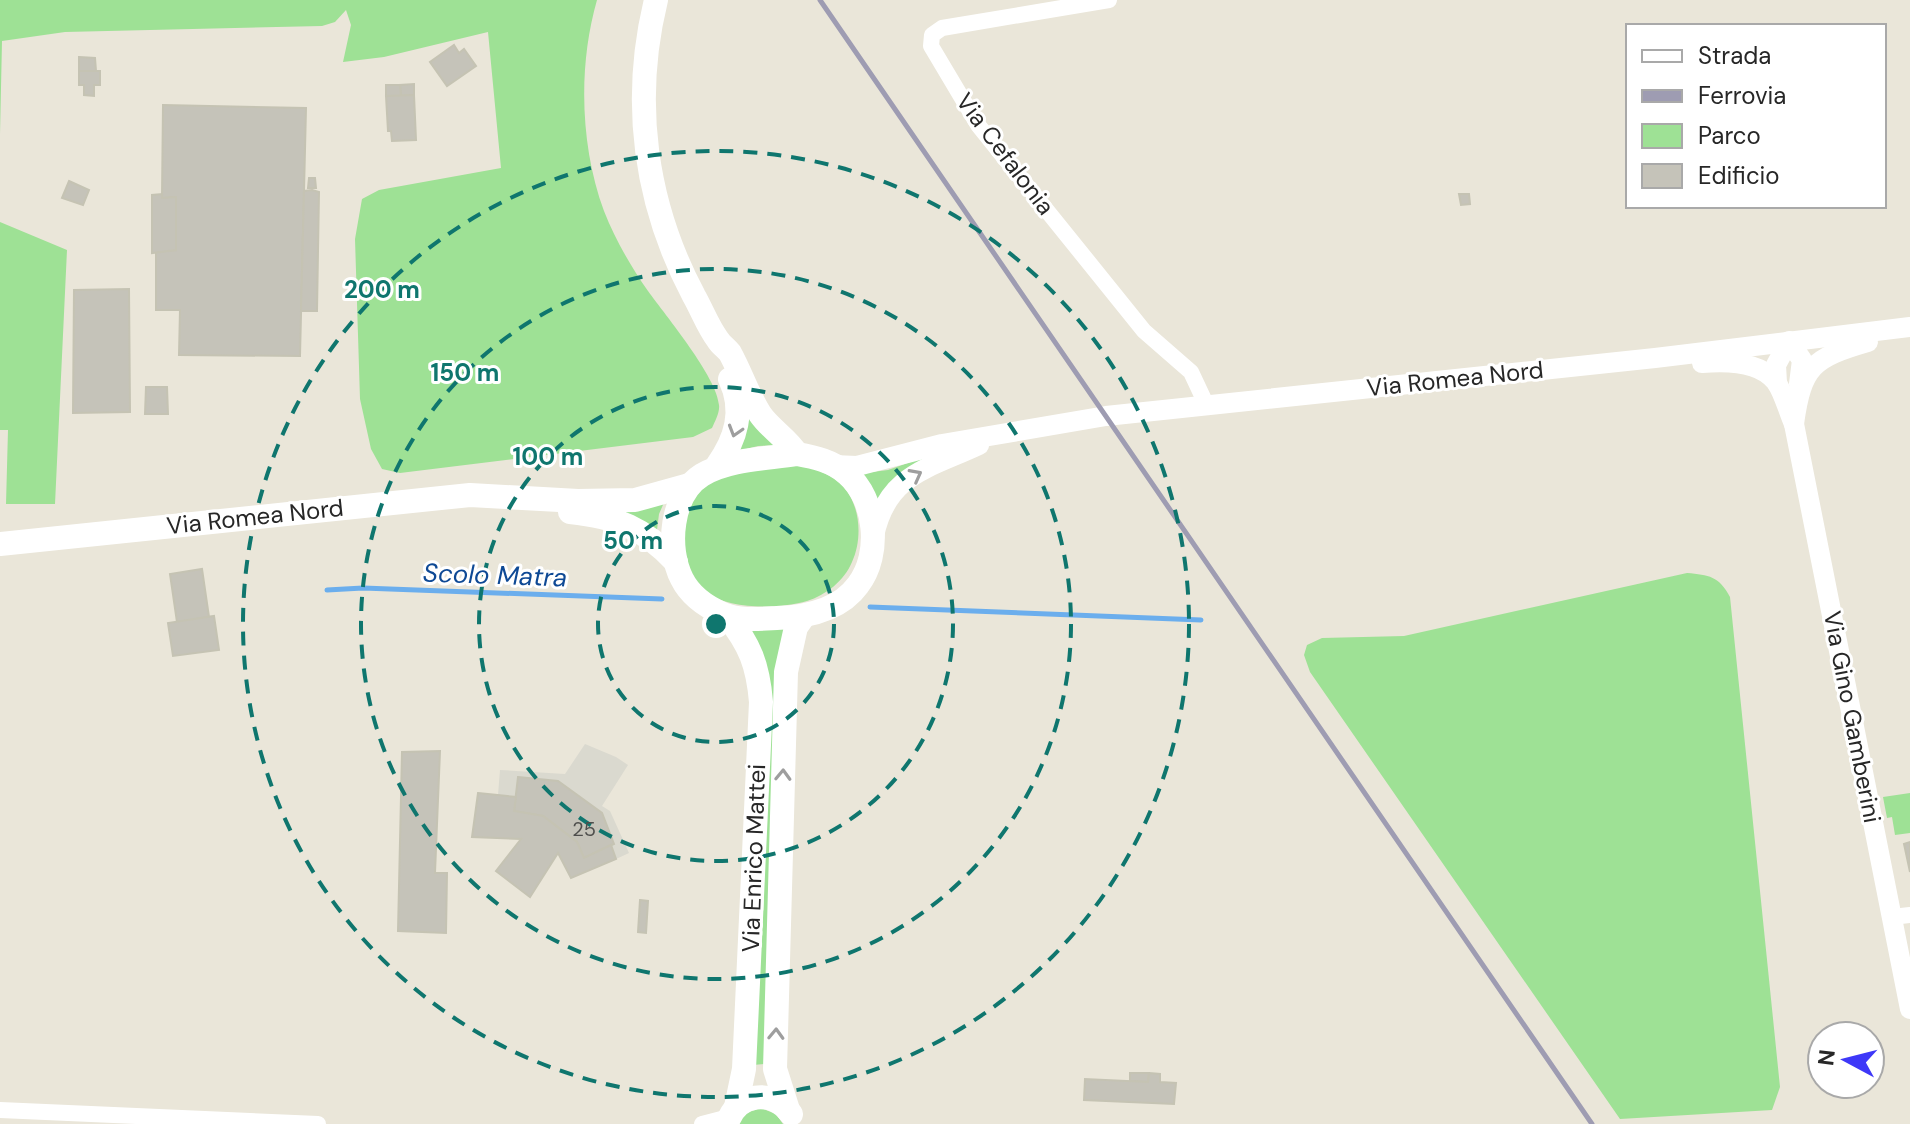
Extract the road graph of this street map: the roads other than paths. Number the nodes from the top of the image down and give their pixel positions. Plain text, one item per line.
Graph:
1 (656, 0) edge
2 (1109, 0) edge
3 (1910, 327) edge
4 (1888, 329) junction
5 (717, 339) junction
6 (1789, 341) junction
7 (1655, 358) junction
8 (1777, 383) junction
9 (1799, 390) junction
10 (1206, 404) junction
11 (1794, 424) junction
12 (1001, 434) junction
13 (797, 454) junction
14 (833, 465) junction
15 (717, 466) junction
16 (689, 485) junction
17 (510, 498) junction
18 (874, 536) junction
19 (0, 544) edge
20 (676, 562) junction
21 (727, 616) junction
22 (803, 617) junction
23 (1901, 916) edge
24 (1910, 1004) edge
25 (0, 1110) edge
26 (731, 1116) edge
27 (794, 1119) edge
28 (2, 1124) edge
29 (311, 1124) edge
30 (318, 1124) edge
31 (702, 1124) edge

1 - 5 main road
2 - 10 street, Via Cefalonia
3 - 4 street, Via Romea Nord
4 - 6 street, Via Romea Nord
4 - 9 street
5 - 13 main road
5 -> 15 main road
6 - 7 street, Via Romea Nord
6 - 8 street
6 - 9 street, Via Gino Gamberini
7 - 8 street
7 - 10 street, Via Romea Nord
8 - 11 street, Via Gino Gamberini
9 - 11 street, Via Gino Gamberini
10 - 12 street, Via Romea Nord
11 - 23 street, Via Gino Gamberini
12 - 14 street, Via Romea Nord
18 -> 12 street, Via Romea Nord
13 - 14 main road
13 - 15 main road
14 - 18 main road
15 - 16 main road
16 - 17 main road, Via Romea Nord
16 - 20 main road
17 - 19 main road, Via Romea Nord
17 - 20 main road, Via Romea Nord
18 - 22 main road
20 - 21 main road
21 - 22 main road
21 - 26 main road, Via Enrico Mattei
27 -> 22 main road, Via Enrico Mattei
23 - 24 street, Via Gino Gamberini
25 - 28 street
25 - 29 street
26 - 27 main road
26 - 31 street
29 - 30 street

